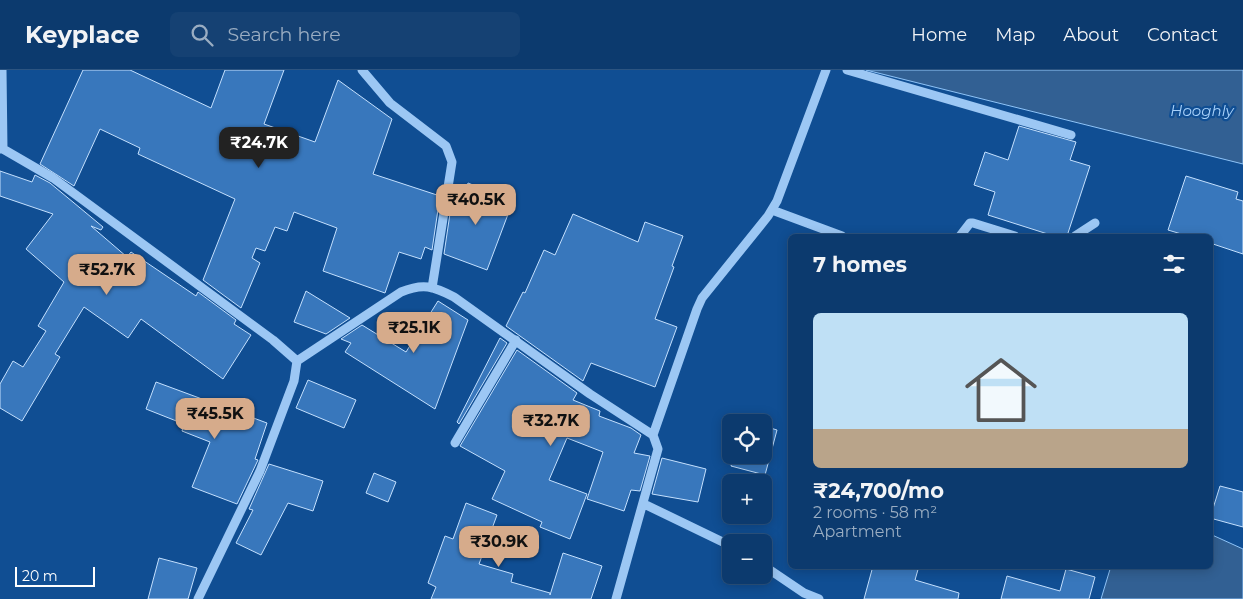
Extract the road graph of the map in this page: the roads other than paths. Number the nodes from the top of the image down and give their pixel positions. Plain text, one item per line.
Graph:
1 (2, 70) edge
2 (362, 70) edge
3 (826, 70) edge
4 (847, 70) edge
5 (1071, 135) dead end
6 (2, 149) edge
7 (772, 210) junction
8 (1095, 223) dead end
9 (837, 234) edge
10 (962, 234) edge
11 (1009, 234) edge
12 (1078, 234) edge
13 (432, 288) junction
14 (516, 340) junction
15 (296, 361) junction
16 (653, 435) junction
17 (455, 443) dead end
18 (644, 504) junction
19 (722, 542) edge
20 (772, 571) edge
21 (198, 599) edge
22 (616, 599) edge
23 (819, 599) edge

1 - 6 street
2 - 13 street
3 - 7 street
4 - 5 street
6 - 15 street
7 - 9 street
7 - 16 street
8 - 12 street
10 - 11 street
13 - 14 street
13 - 15 street
14 - 16 street
14 - 17 street
15 - 21 street
16 - 18 street
18 - 19 street
18 - 22 street
20 - 23 street

